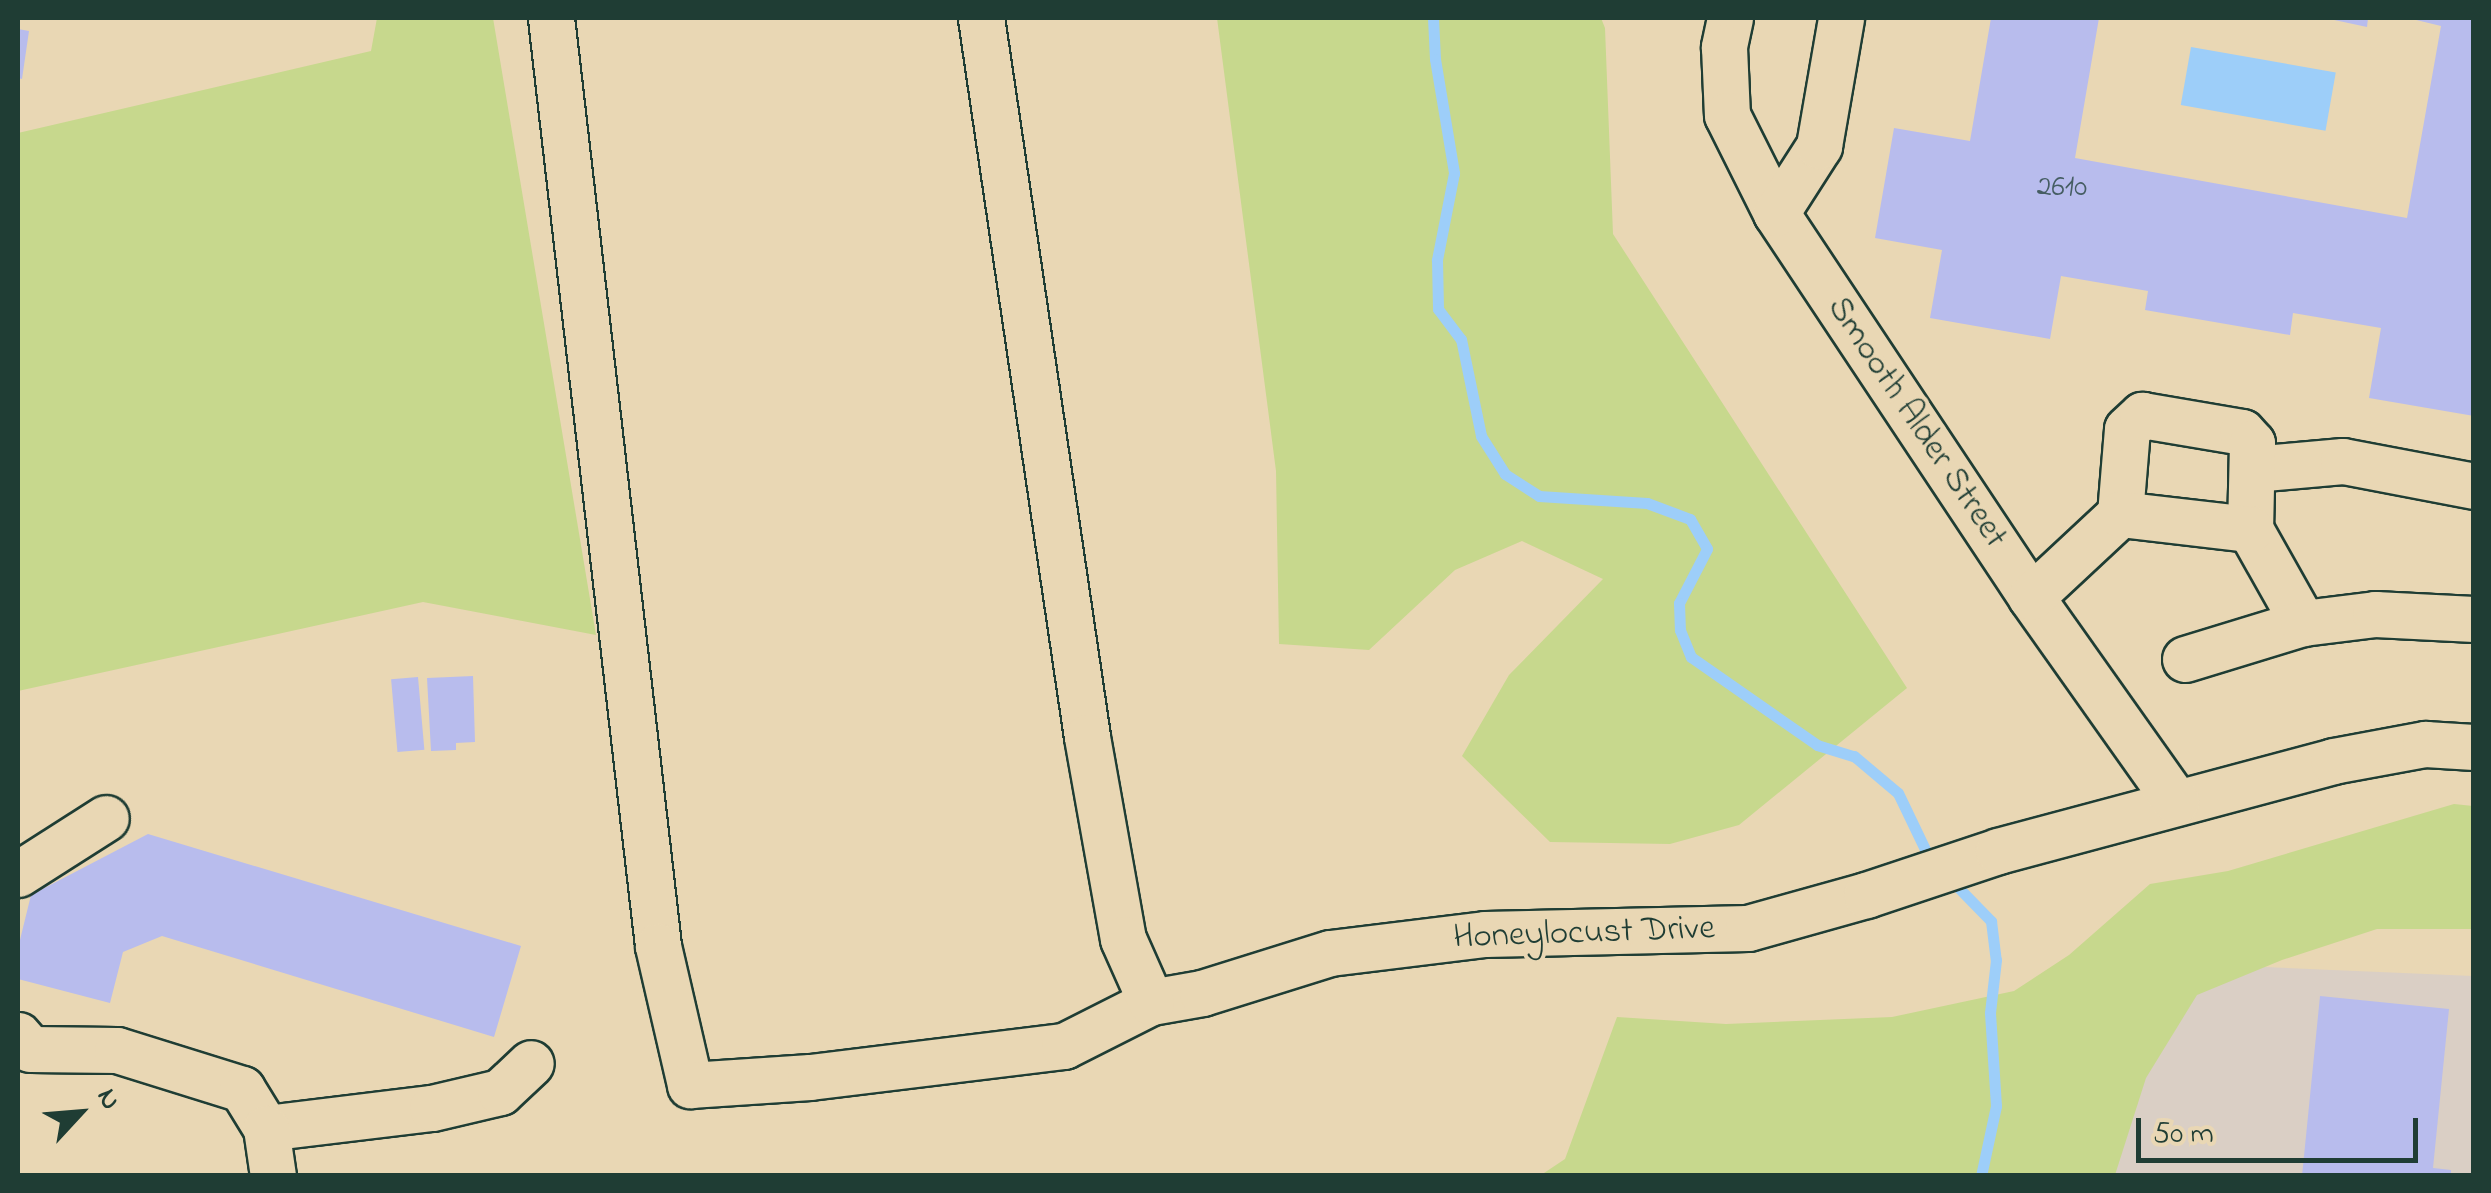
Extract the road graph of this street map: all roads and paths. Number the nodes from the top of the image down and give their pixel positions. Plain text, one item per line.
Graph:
1 (551, 18) edge
2 (980, 18) edge
3 (1730, 18) edge
4 (1841, 18) edge
5 (1776, 213) junction
6 (2253, 468) junction
7 (2474, 486) edge
8 (2120, 514) junction
9 (2250, 530) junction
10 (2031, 597) junction
11 (2474, 619) edge
12 (2303, 622) junction
13 (2185, 659) dead end
14 (2474, 747) edge
15 (2176, 802) junction
16 (106, 818) dead end
17 (18, 874) edge
18 (1152, 1002) junction
19 (18, 1035) edge
20 (531, 1063) dead end
21 (266, 1128) junction
22 (273, 1176) edge

1 - 18 street, Honeylocust Drive
2 - 18 street
3 - 5 street, Smooth Alder Street
4 - 5 street
5 - 10 street, Smooth Alder Street
6 - 7 street
6 - 8 street
6 - 9 street
8 - 9 street
8 - 10 street
9 - 12 street
10 - 15 street, Smooth Alder Street
11 - 12 street
12 - 13 street
14 - 15 street, Honeylocust Drive
15 - 18 street, Honeylocust Drive
16 - 17 street
19 - 21 street
20 - 21 street
21 - 22 street

